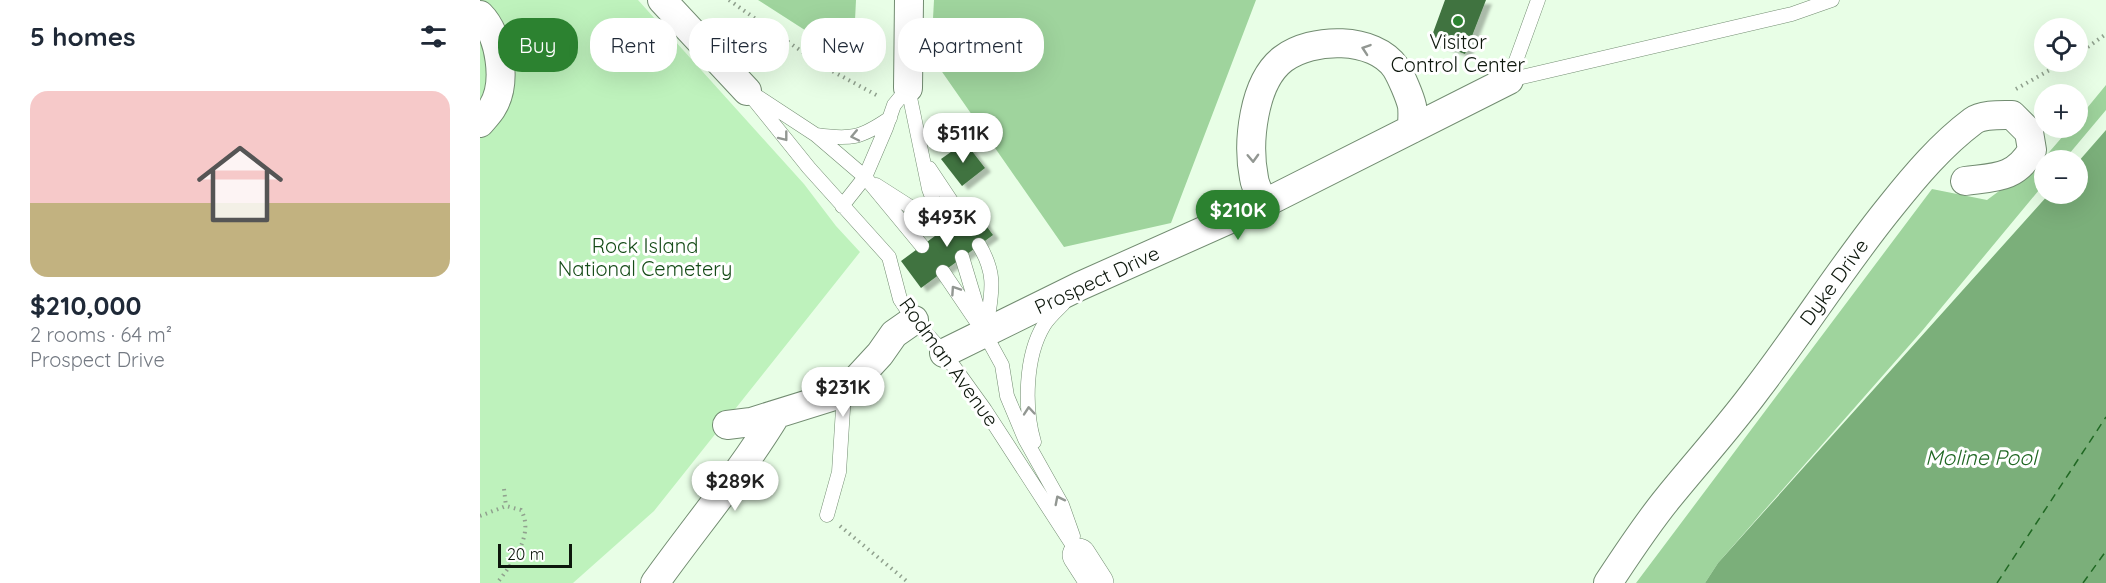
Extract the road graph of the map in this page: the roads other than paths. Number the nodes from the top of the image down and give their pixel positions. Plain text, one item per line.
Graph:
1 (662, 0) edge
2 (909, 0) edge
3 (1538, 0) edge
4 (1832, 0) edge
5 (486, 24) edge
6 (1509, 80) junction
7 (747, 91) junction
8 (897, 104) junction
9 (480, 123) edge
10 (1412, 129) junction
11 (816, 135) junction
12 (923, 159) junction
13 (865, 177) junction
14 (1965, 181) dead end
15 (1264, 203) junction
16 (842, 207) junction
17 (961, 216) dead end
18 (979, 245) dead end
19 (922, 246) dead end
20 (962, 257) dead end
21 (943, 272) dead end
22 (1080, 286) junction
23 (914, 320) junction
24 (985, 334) junction
25 (944, 353) junction
26 (844, 393) junction
27 (776, 415) junction
28 (727, 425) dead end
29 (1041, 467) junction
30 (826, 515) road end
31 (1079, 555) junction
32 (655, 583) edge
33 (1097, 583) edge
34 (1608, 583) edge

1 - 7 street, Rodman Avenue
2 - 8 street
3 - 6 lane
4 - 6 lane
5 - 9 street
6 - 10 street, Prospect Drive
7 - 11 lane, Rodman Avenue
7 -> 16 lane, Rodman Avenue
8 -> 11 lane
8 - 12 lane
8 - 13 lane
10 - 15 street, Prospect Drive
10 -> 15 street
11 - 13 lane, Rodman Avenue
12 - 13 lane
12 - 17 lane
13 - 16 lane
13 - 19 lane, Rodman Avenue
14 - 34 street, Dyke Drive
15 - 22 street, Prospect Drive
16 - 23 lane, Rodman Avenue
18 - 24 lane
20 - 24 lane
24 -> 21 lane, Rodman Avenue
22 - 24 street, Prospect Drive
29 -> 22 lane
23 - 25 lane, Rodman Avenue
23 - 26 street
24 - 25 street, Prospect Drive
24 - 29 lane, Rodman Avenue
25 - 31 lane, Rodman Avenue
26 - 27 street
26 - 30 lane
27 - 28 street
27 - 32 street
31 -> 29 lane, Rodman Avenue
31 - 33 street, Rodman Avenue

